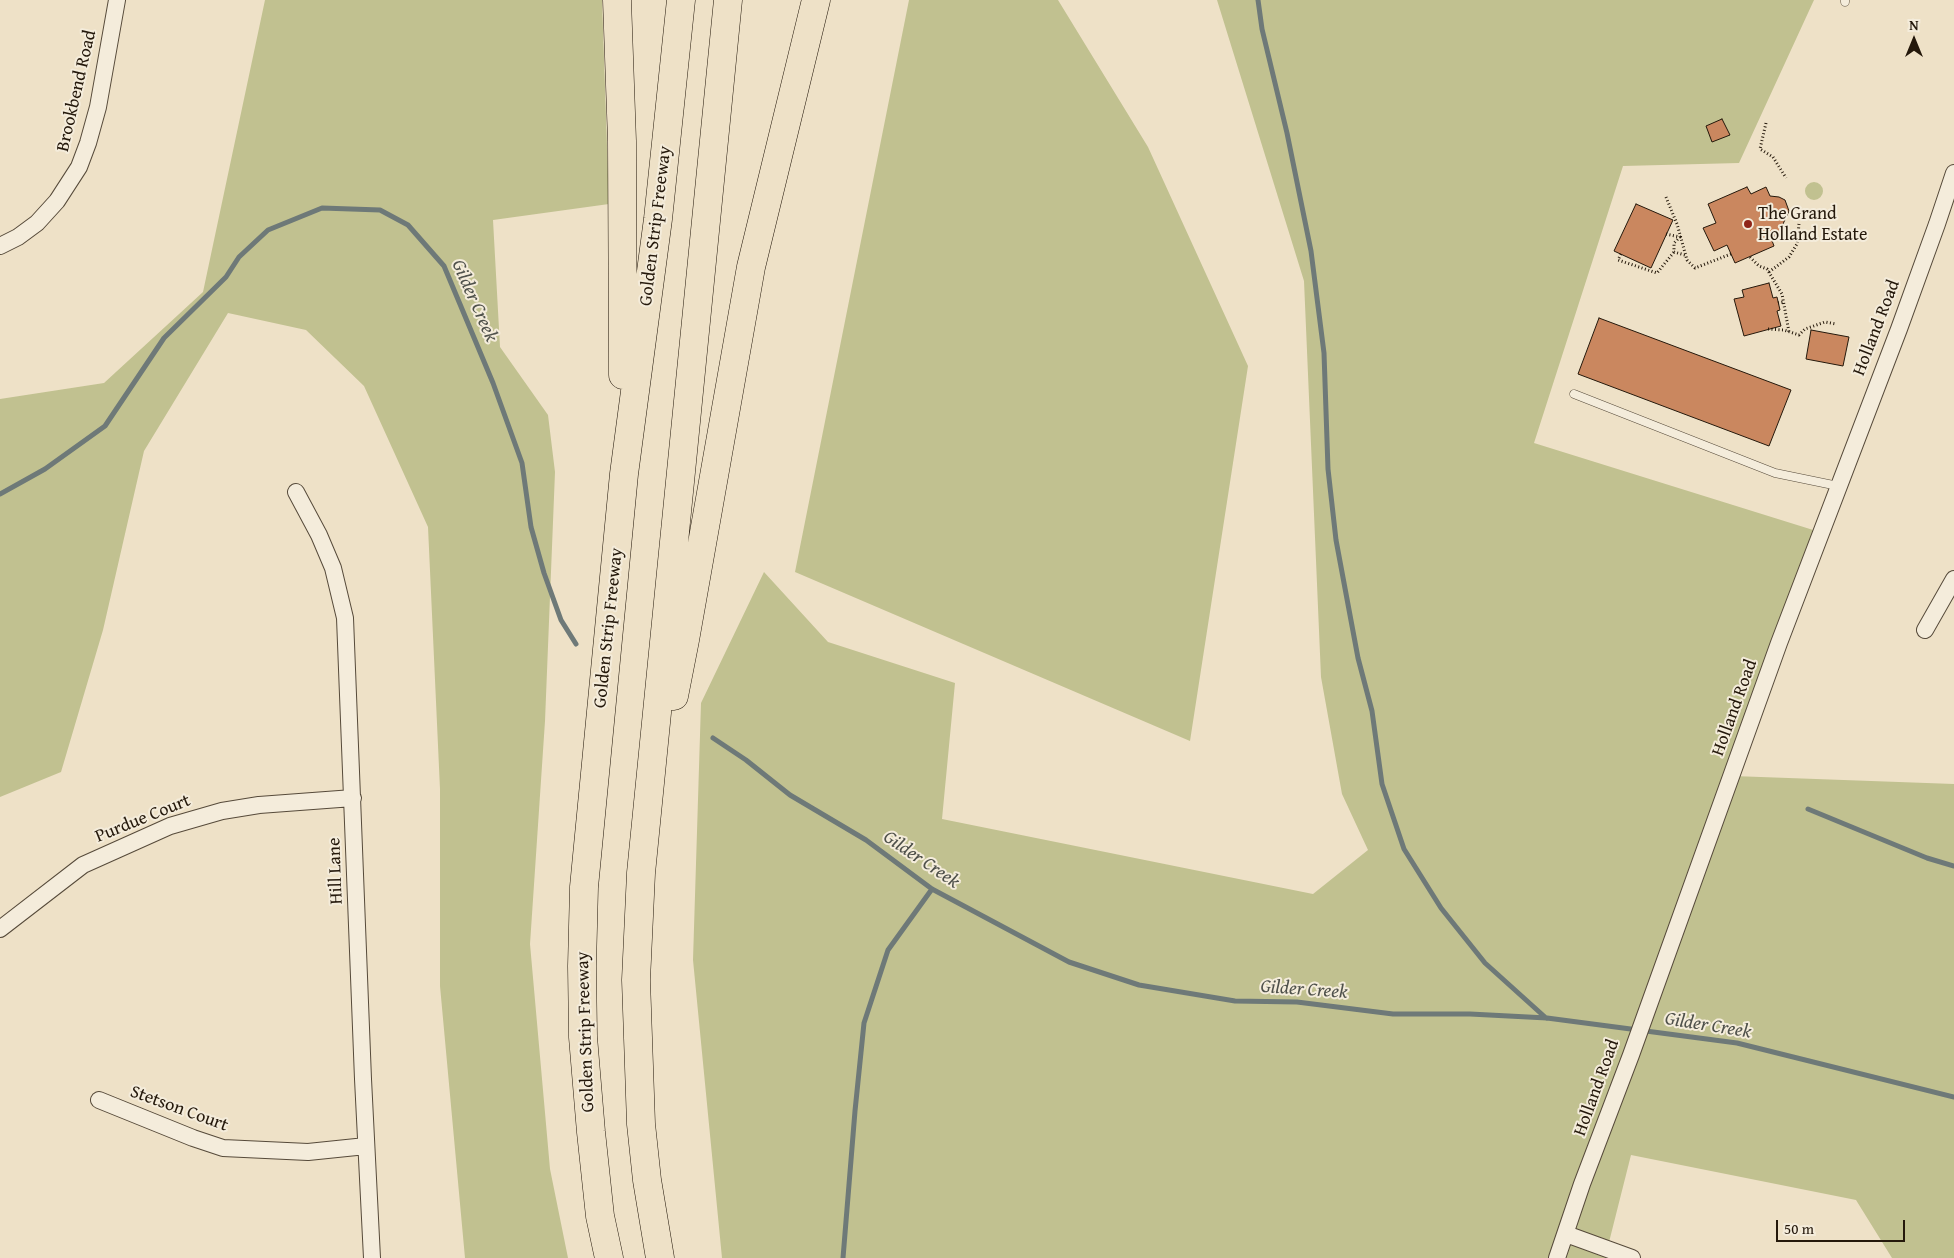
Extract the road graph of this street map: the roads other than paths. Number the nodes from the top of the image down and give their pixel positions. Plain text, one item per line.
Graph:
1 (117, 0) edge
2 (617, 0) edge
3 (681, 0) edge
4 (728, 0) edge
5 (816, 0) edge
6 (1954, 173) edge
7 (0, 246) edge
8 (1574, 394) dead end
9 (624, 474) junction
10 (1838, 486) junction
11 (296, 492) dead end
12 (1954, 579) edge
13 (1925, 630) dead end
14 (352, 798) junction
15 (644, 839) junction
16 (0, 929) edge
17 (98, 1100) dead end
18 (366, 1146) junction
19 (1566, 1234) junction
20 (372, 1258) edge
21 (609, 1258) edge
22 (660, 1258) edge
23 (1557, 1258) edge
24 (1632, 1258) edge

1 - 7 street, Brookbend Road
2 - 9 highway
3 - 9 highway, Golden Strip Freeway
4 - 15 highway
5 - 15 highway
6 - 10 street, Holland Road
8 - 10 lane
9 - 21 highway, Golden Strip Freeway
10 - 19 street, Holland Road
11 - 14 street, Hill Lane
12 - 13 street
14 - 16 street, Purdue Court
14 - 18 street, Hill Lane
15 - 22 highway
17 - 18 street, Stetson Court
18 - 20 street, Hill Lane
19 - 23 street, Holland Road
19 - 24 street

